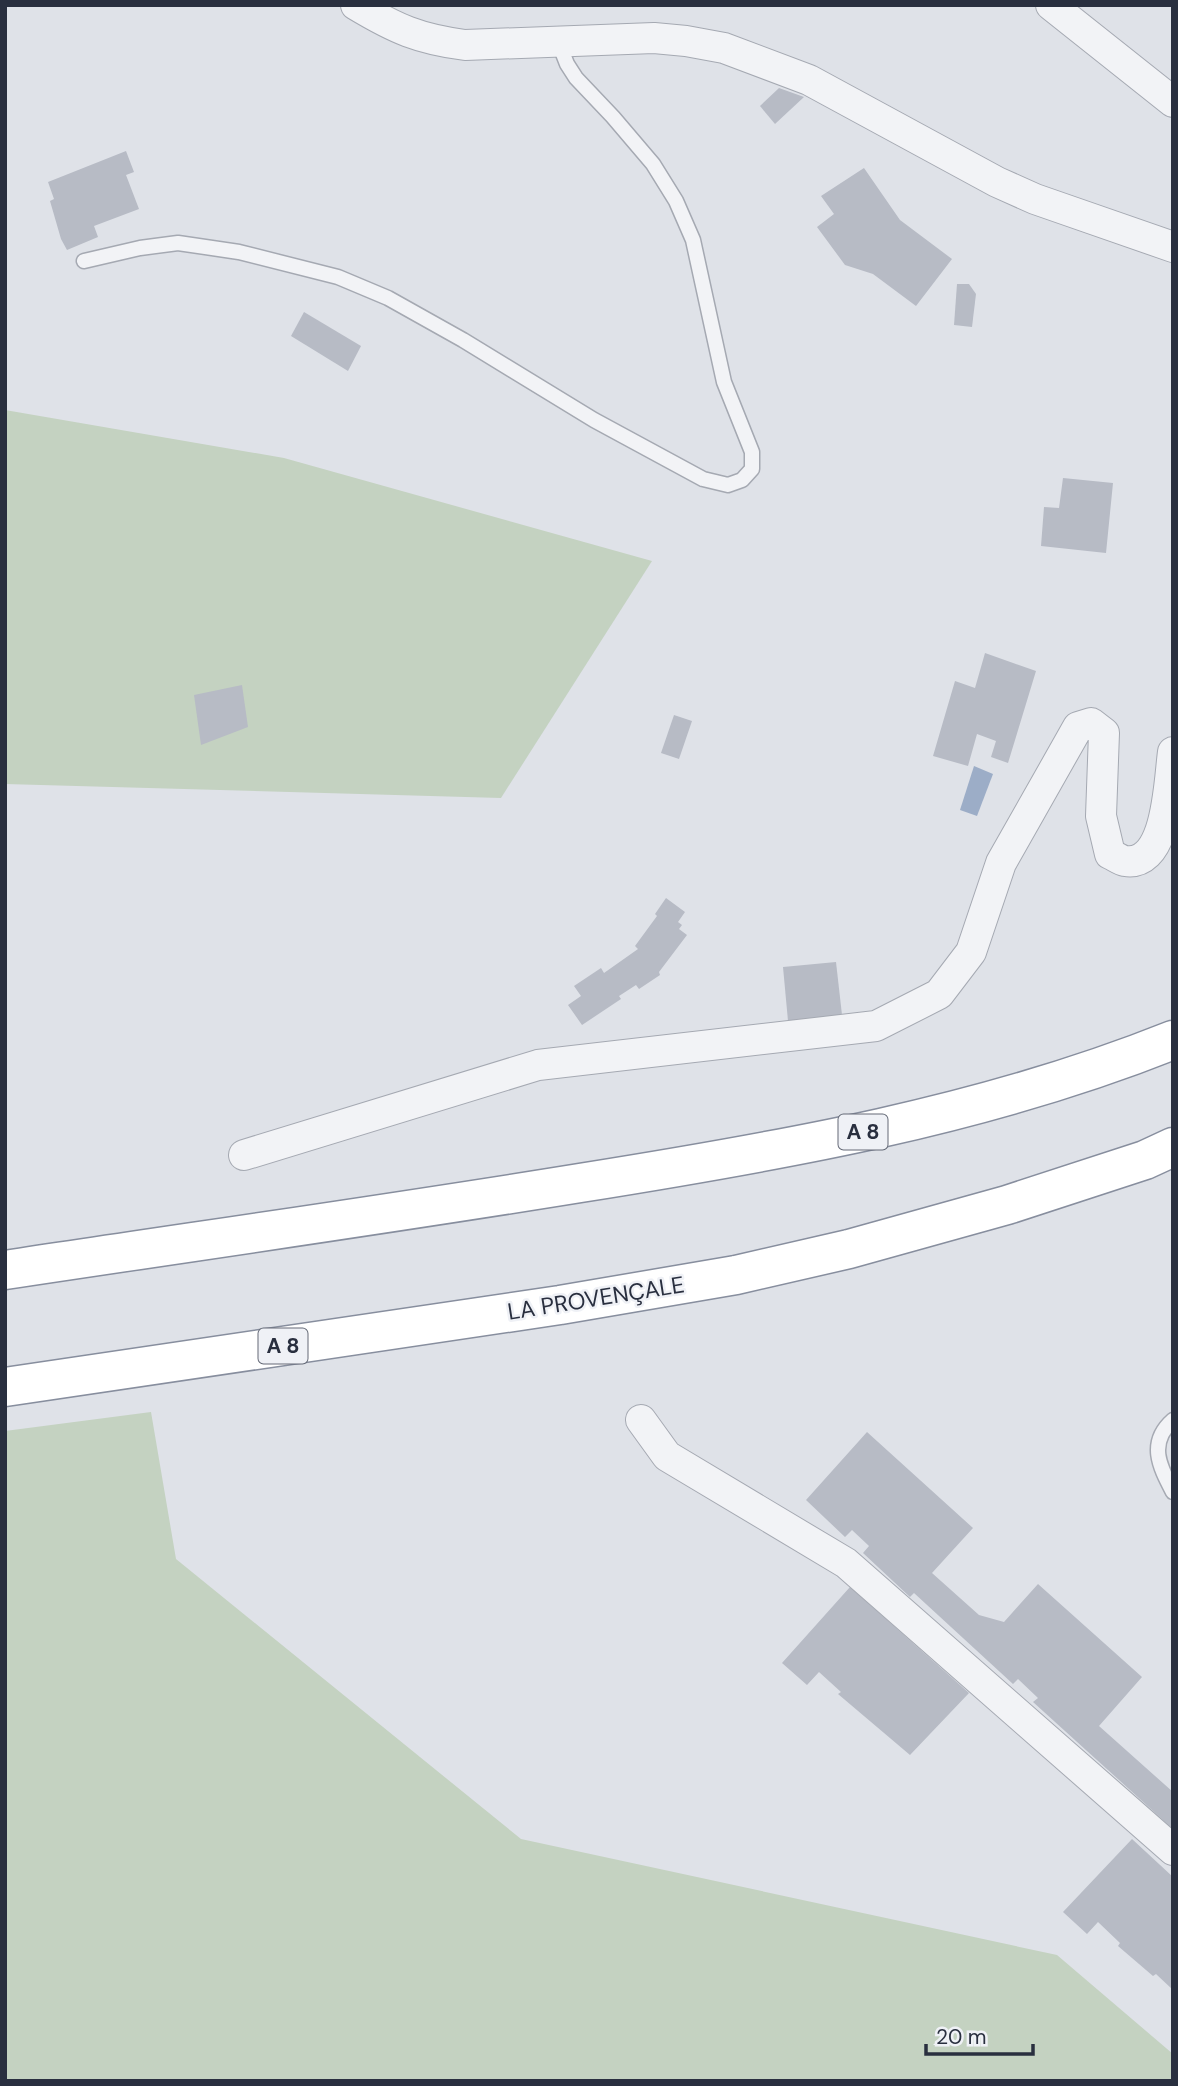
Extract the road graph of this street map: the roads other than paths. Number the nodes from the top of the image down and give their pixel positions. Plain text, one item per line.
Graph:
1 (356, 5) edge
2 (1051, 5) edge
3 (558, 41) junction
4 (1173, 102) edge
5 (1173, 247) edge
6 (84, 261) dead end
7 (1173, 752) edge
8 (1173, 1040) edge
9 (1173, 1147) edge
10 (244, 1154) dead end
11 (5, 1270) edge
12 (5, 1387) edge
13 (641, 1420) dead end
14 (1173, 1420) edge
15 (1173, 1492) edge
16 (1173, 1850) edge

1 - 3 street
2 - 4 street
3 - 5 street
3 - 6 lane
7 - 10 street
8 - 11 highway, A 8
9 - 12 highway, LA PROVENÇALE / A 8
13 - 16 street
14 - 15 lane

